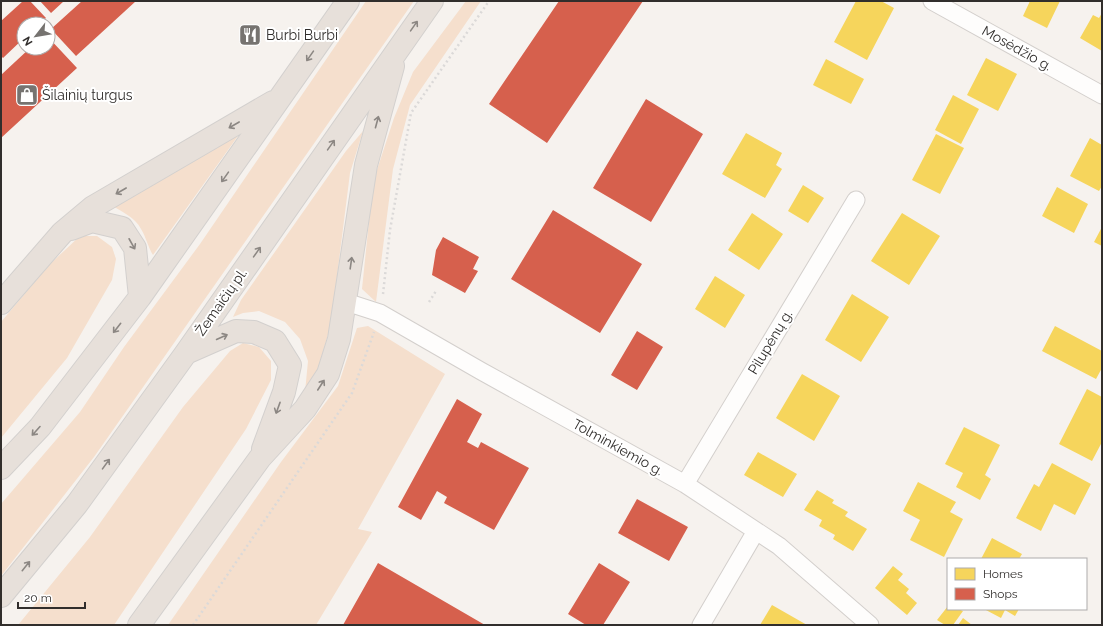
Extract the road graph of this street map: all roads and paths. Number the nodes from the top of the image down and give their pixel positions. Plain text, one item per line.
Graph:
1 (348, 1) edge
2 (432, 1) edge
3 (942, 4) edge
4 (396, 51) junction
5 (1102, 95) edge
6 (280, 99) junction
7 (856, 200) dead end
8 (62, 233) junction
9 (436, 291) dead end
10 (140, 298) junction
11 (346, 302) junction
12 (429, 302) dead end
13 (1, 303) edge
14 (186, 353) junction
15 (260, 458) junction
16 (1, 468) edge
17 (685, 484) junction
18 (756, 531) junction
19 (1, 596) edge
20 (139, 625) edge
21 (701, 625) edge
22 (870, 625) edge

1 -> 6 main road
4 -> 2 main road, Žemaičių pl.
3 - 5 street, Mosėdžio g.
11 -> 4 main road
14 -> 4 main road, Žemaičių pl.
6 -> 8 main road
6 -> 10 main road
7 - 17 street, Pilupėnų g.
8 -> 10 main road
8 - 13 main road
9 - 12 path
10 -> 16 main road
15 -> 11 main road
11 - 17 street, Tolminkiemio g.
14 -> 15 main road
19 -> 14 main road, Žemaičių pl.
15 - 20 main road
17 - 18 street, Tolminkiemio g.
18 - 21 street
18 - 22 street, Tolminkiemio g.

